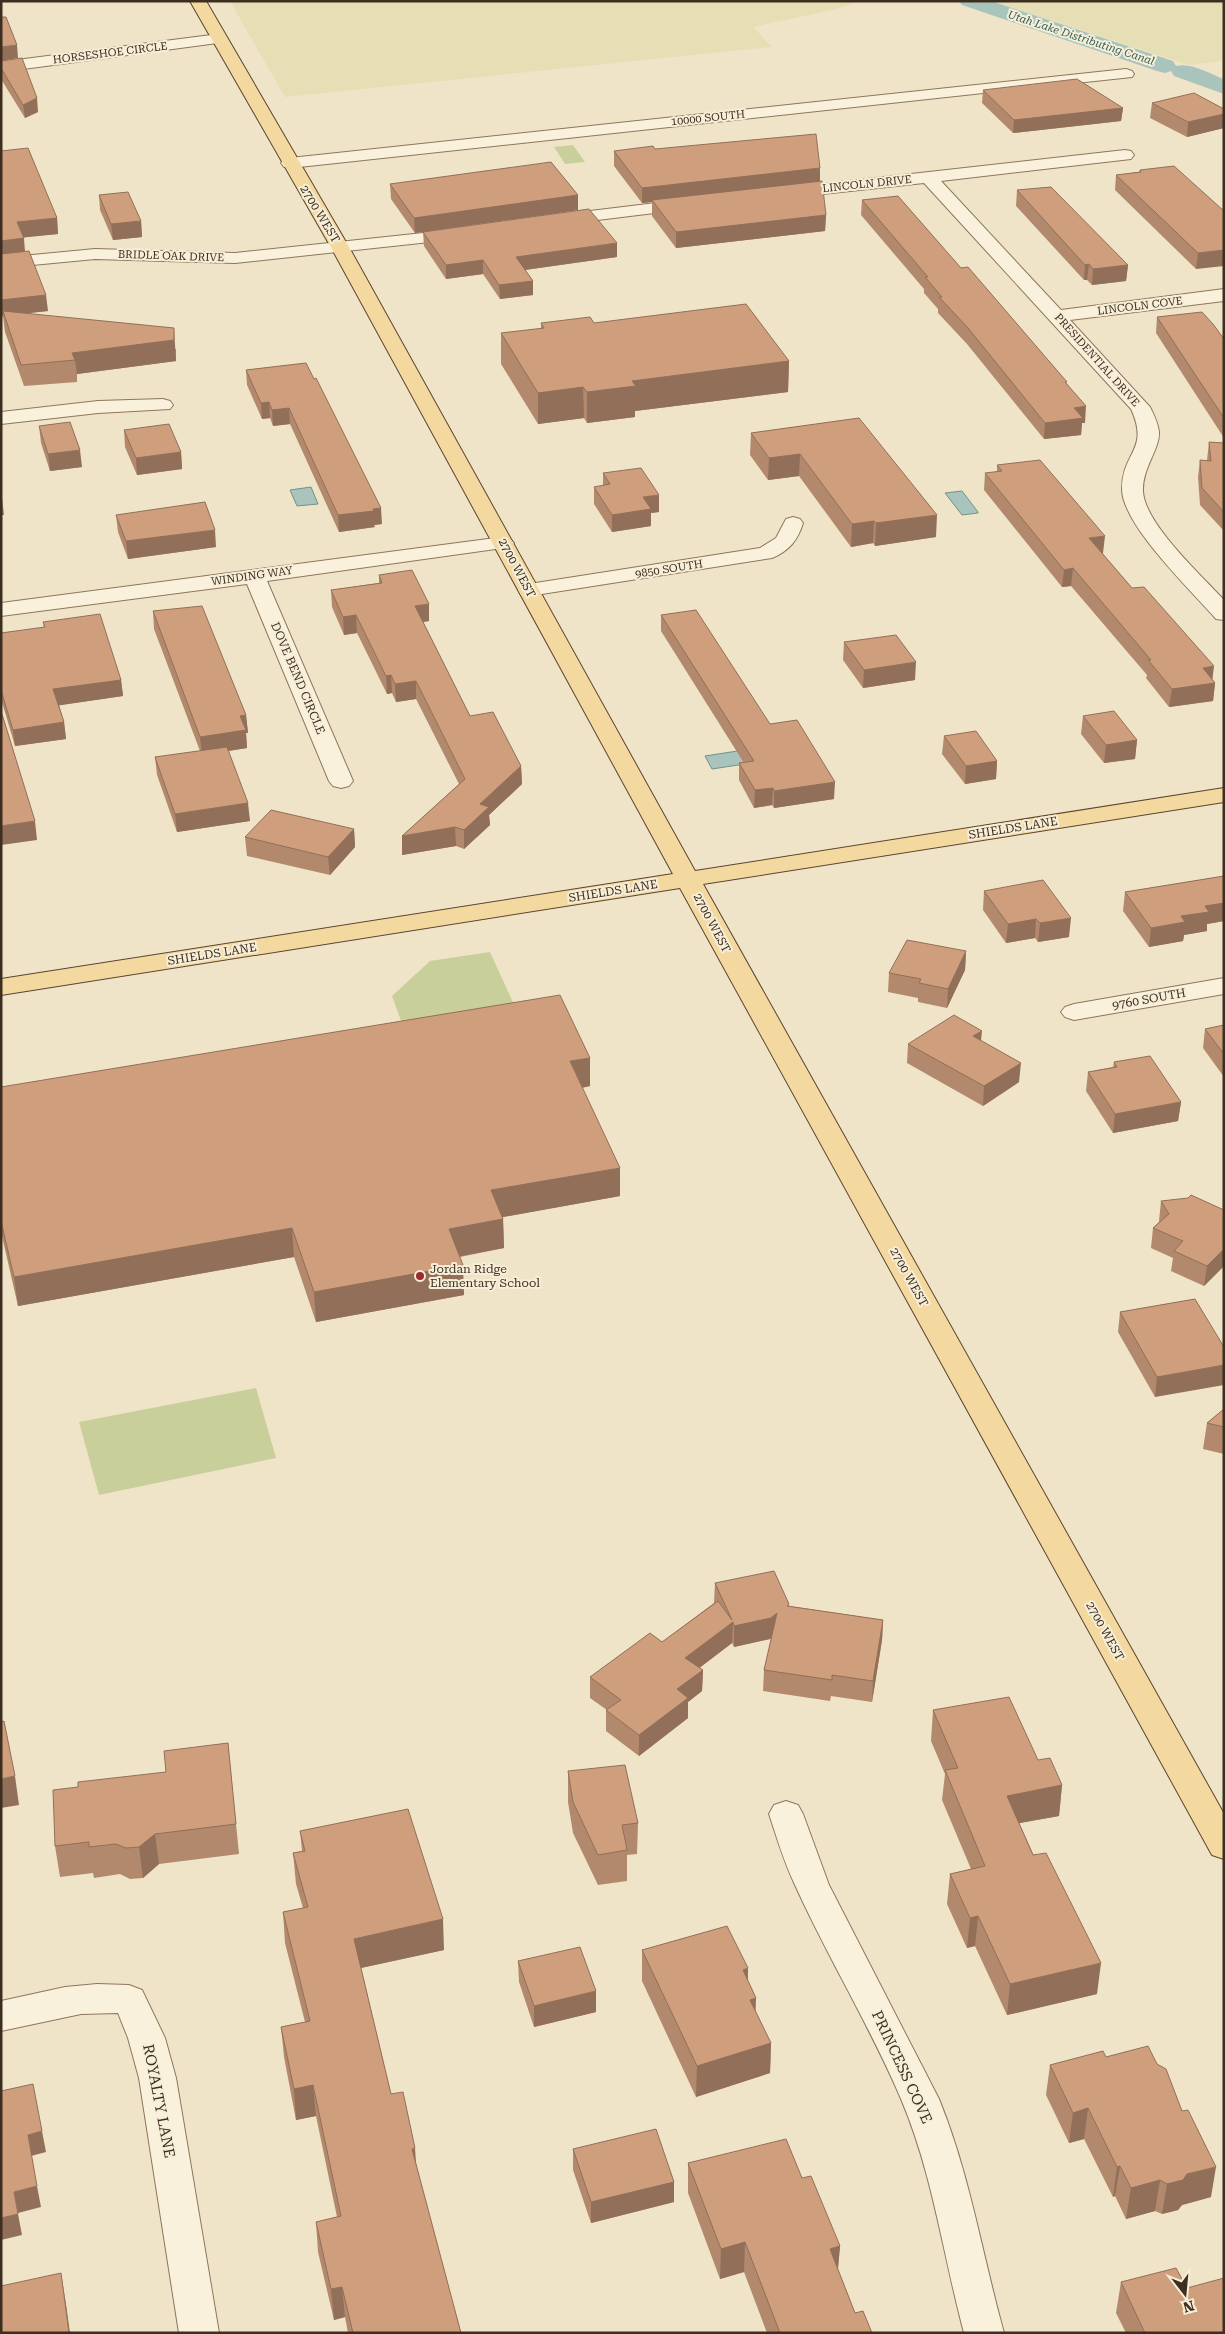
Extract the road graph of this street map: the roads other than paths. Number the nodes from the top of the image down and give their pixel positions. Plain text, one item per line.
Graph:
1 (198, 1) edge
2 (219, 39) junction
3 (1, 67) edge
4 (1126, 74) dead end
5 (1125, 155) dead end
6 (290, 163) junction
7 (928, 177) junction
8 (769, 195) edge
9 (710, 202) edge
10 (542, 222) edge
11 (480, 232) edge
12 (341, 249) junction
13 (1, 263) edge
14 (1224, 295) edge
15 (1057, 316) junction
16 (163, 405) dead end
17 (1, 418) edge
18 (793, 523) dead end
19 (503, 542) junction
20 (254, 576) junction
21 (529, 590) junction
22 (1, 610) edge
23 (1224, 614) edge
24 (341, 781) dead end
25 (1224, 795) edge
26 (689, 879) junction
27 (1224, 986) edge
28 (1, 988) edge
29 (1074, 1012) dead end
30 (786, 1814) dead end
31 (1224, 1846) edge
32 (1, 2016) edge
33 (199, 2333) edge
34 (984, 2333) edge

1 - 2 main road, 2700 WEST
2 - 3 street, HORSESHOE CIRCLE
2 - 6 main road, 2700 WEST
4 - 6 street, 10000 SOUTH
5 - 7 street, LINCOLN DRIVE
6 - 12 main road, 2700 WEST
7 - 8 street, LINCOLN DRIVE
7 - 15 street, PRESIDENTIAL DRIVE
9 - 10 street
11 - 12 street
12 - 13 street, BRIDLE OAK DRIVE
12 - 19 main road, 2700 WEST
14 - 15 street, LINCOLN COVE
15 - 23 street, PRESIDENTIAL DRIVE
16 - 17 street
18 - 21 street, 9850 SOUTH
19 - 20 street, WINDING WAY
19 - 21 main road, 2700 WEST
20 - 22 street, WINDING WAY
20 - 24 street, DOVE BEND CIRCLE
21 - 26 main road, 2700 WEST
25 - 26 main road, SHIELDS LANE
26 - 28 main road, SHIELDS LANE
26 - 31 main road, 2700 WEST
27 - 29 street, 9760 SOUTH
30 - 34 street, PRINCESS COVE
32 - 33 street, ROYALTY LANE

